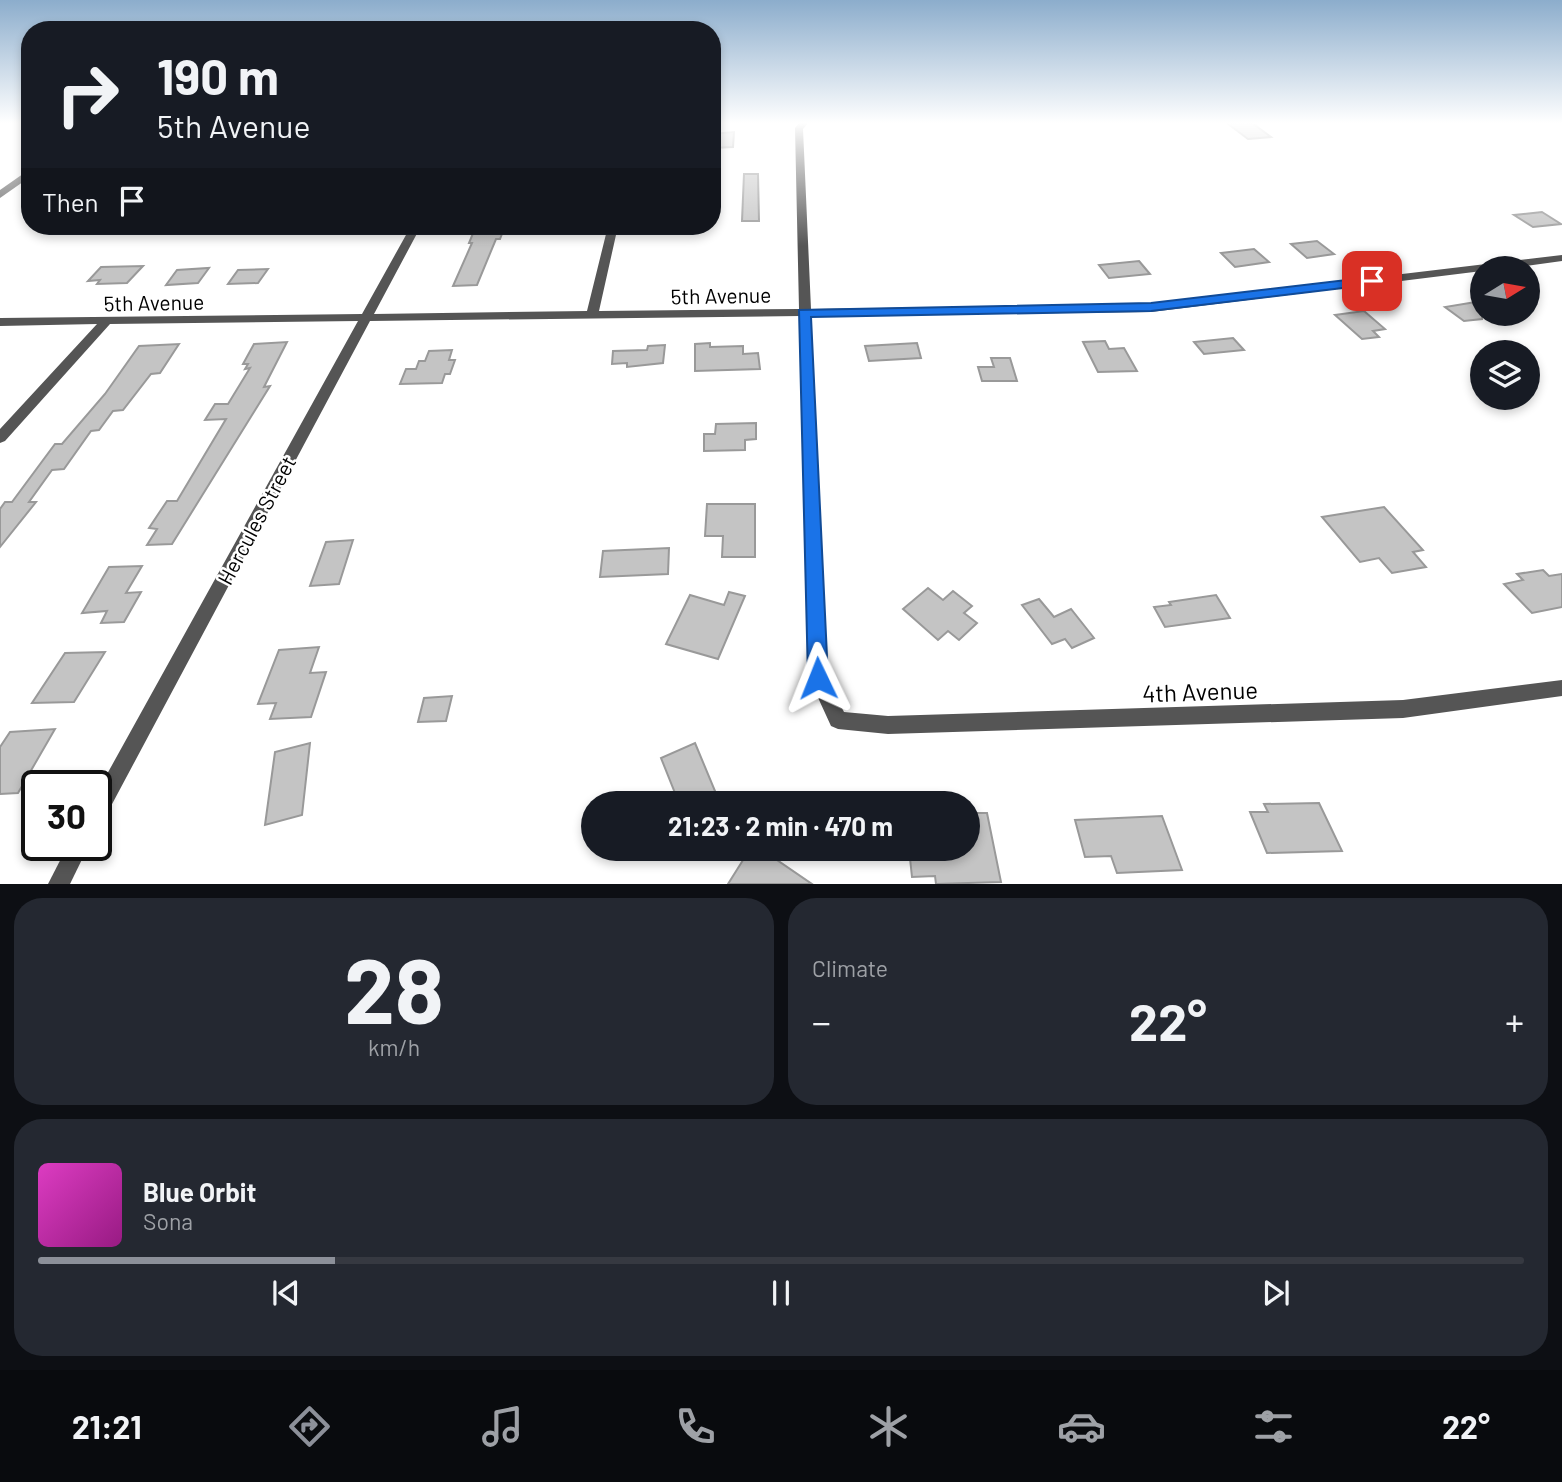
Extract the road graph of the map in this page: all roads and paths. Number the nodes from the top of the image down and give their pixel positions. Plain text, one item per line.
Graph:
1 (800, 164) edge
2 (21, 179) edge
3 (0, 195) edge
4 (411, 235) edge
5 (610, 235) edge
6 (1562, 258) edge
7 (1540, 261) edge
8 (1470, 270) edge
9 (804, 313) junction
10 (592, 316) junction
11 (365, 318) junction
12 (0, 322) edge
13 (106, 322) junction
14 (0, 438) edge
15 (1562, 688) edge
16 (112, 784) edge
17 (70, 861) edge
18 (58, 884) edge

1 - 9 street
2 - 3 street
4 - 11 street, Hercules Street
5 - 10 street
6 - 7 street, 5th Avenue
8 - 9 street, 5th Avenue
9 - 10 street, 5th Avenue
9 - 15 street, 4th Avenue
10 - 11 street, 5th Avenue
11 - 13 street, 5th Avenue
11 - 16 street, Hercules Street
12 - 13 street, 5th Avenue
13 - 14 street
17 - 18 street

